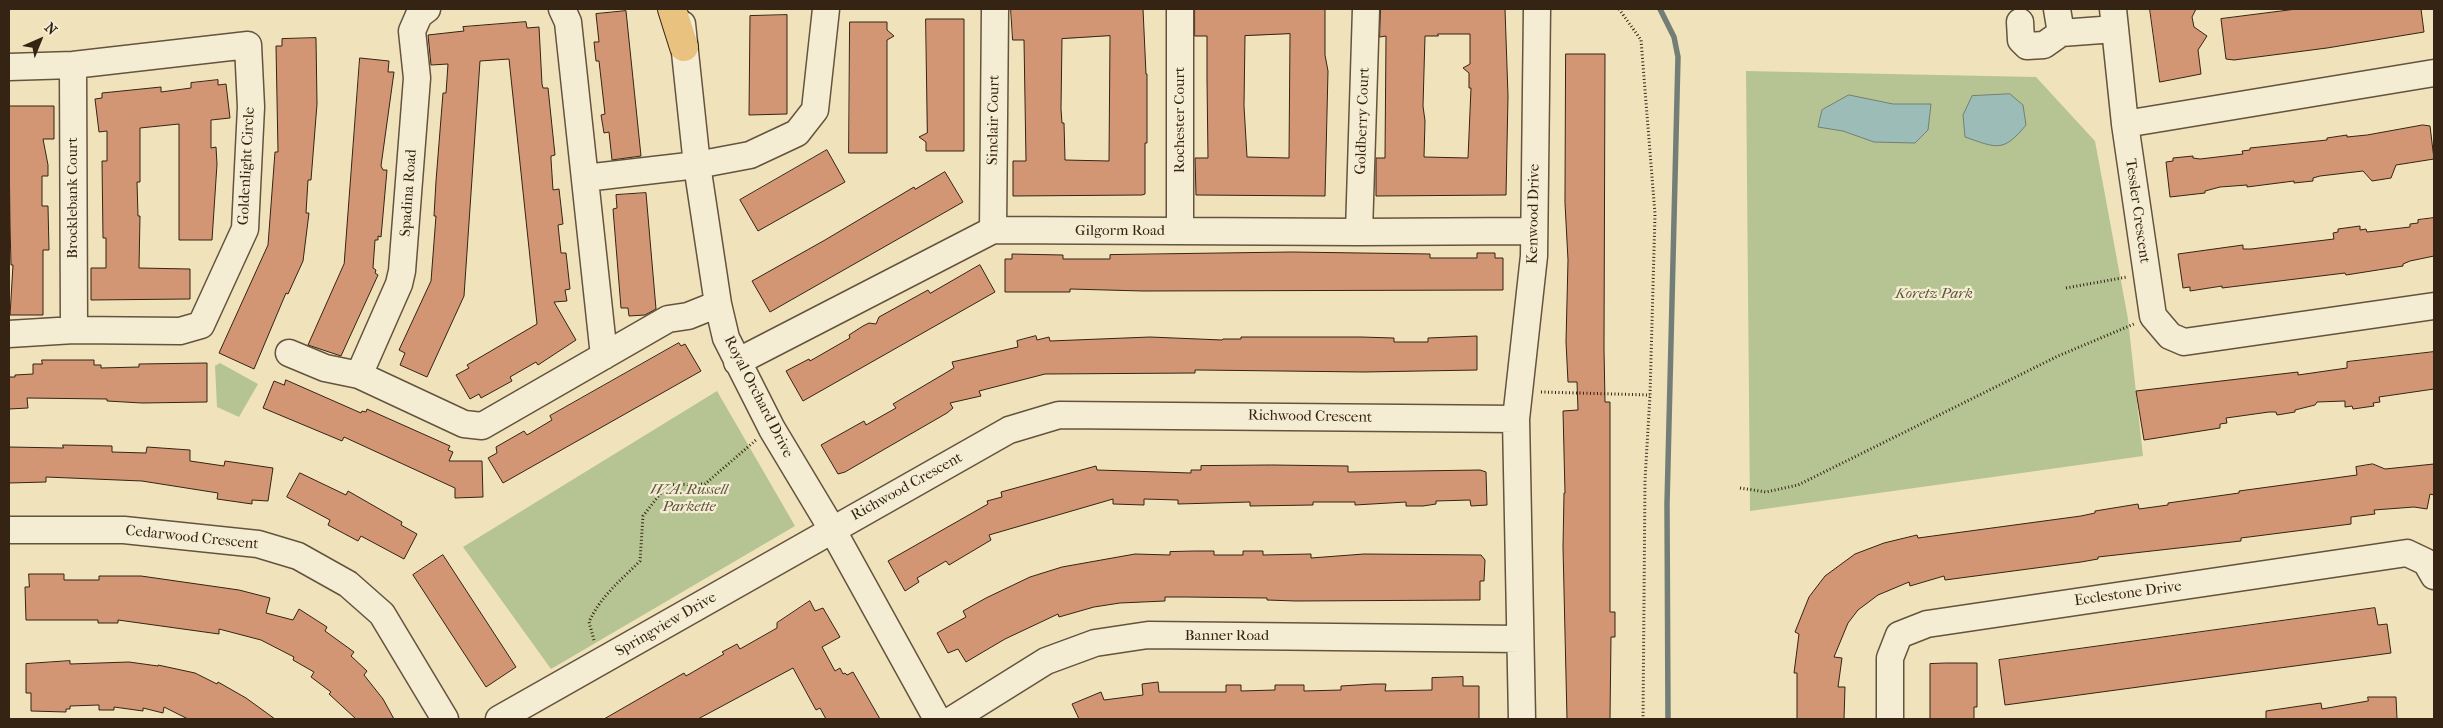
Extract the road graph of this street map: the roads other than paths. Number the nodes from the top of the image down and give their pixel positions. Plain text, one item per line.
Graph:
1 (427, 9) edge
2 (562, 9) edge
3 (826, 9) edge
4 (995, 9) edge
5 (1180, 9) edge
6 (1366, 9) edge
7 (1536, 9) edge
8 (681, 19) edge
9 (2114, 19) edge
10 (2059, 21) edge
11 (2020, 22) dead end
12 (73, 65) junction
13 (9, 67) edge
14 (2434, 73) edge
15 (2125, 124) junction
16 (697, 165) junction
17 (585, 178) junction
18 (993, 230) junction
19 (1180, 231) junction
20 (1534, 231) junction
21 (1359, 232) junction
22 (718, 304) junction
23 (2434, 306) edge
24 (74, 330) junction
25 (9, 334) edge
26 (289, 353) dead end
27 (604, 356) junction
28 (737, 362) junction
29 (359, 375) junction
30 (1516, 419) junction
31 (9, 530) edge
32 (832, 530) junction
33 (2434, 576) edge
34 (1520, 638) junction
35 (445, 719) edge
36 (500, 719) edge
37 (937, 719) edge
38 (954, 719) edge
39 (1522, 719) edge
40 (1890, 719) edge

1 - 29 street, Spadina Road
2 - 17 street
3 - 16 street
4 - 18 street, Sinclair Court
5 - 19 street, Rochester Court
6 - 21 street, Goldberry Court
7 - 20 street, Kenwood Drive
8 - 16 street, Royal Orchard Drive
9 - 10 street
9 - 15 street, Tessler Crescent
10 - 11 street
12 - 13 street, Goldenlight Circle
12 - 24 street, Brocklebank Court
12 - 24 street, Goldenlight Circle
14 - 15 street
15 - 23 street, Tessler Crescent
16 - 17 street
16 - 22 street, Royal Orchard Drive
17 - 27 street
18 - 19 street, Gilgorm Road
18 - 28 street, Gilgorm Road
19 - 21 street, Gilgorm Road
20 - 21 street, Gilgorm Road
20 - 30 street, Kenwood Drive
22 - 27 street
22 - 28 street, Royal Orchard Drive
24 - 25 street, Goldenlight Circle
26 - 29 street
27 - 29 street
28 - 32 street, Royal Orchard Drive
30 - 32 street, Richwood Crescent
30 - 34 street
31 - 35 street, Cedarwood Crescent
32 - 36 street, Springview Drive
32 - 37 street, Royal Orchard Drive
33 - 40 street, Ecclestone Drive
34 - 38 street, Banner Road
34 - 39 street

